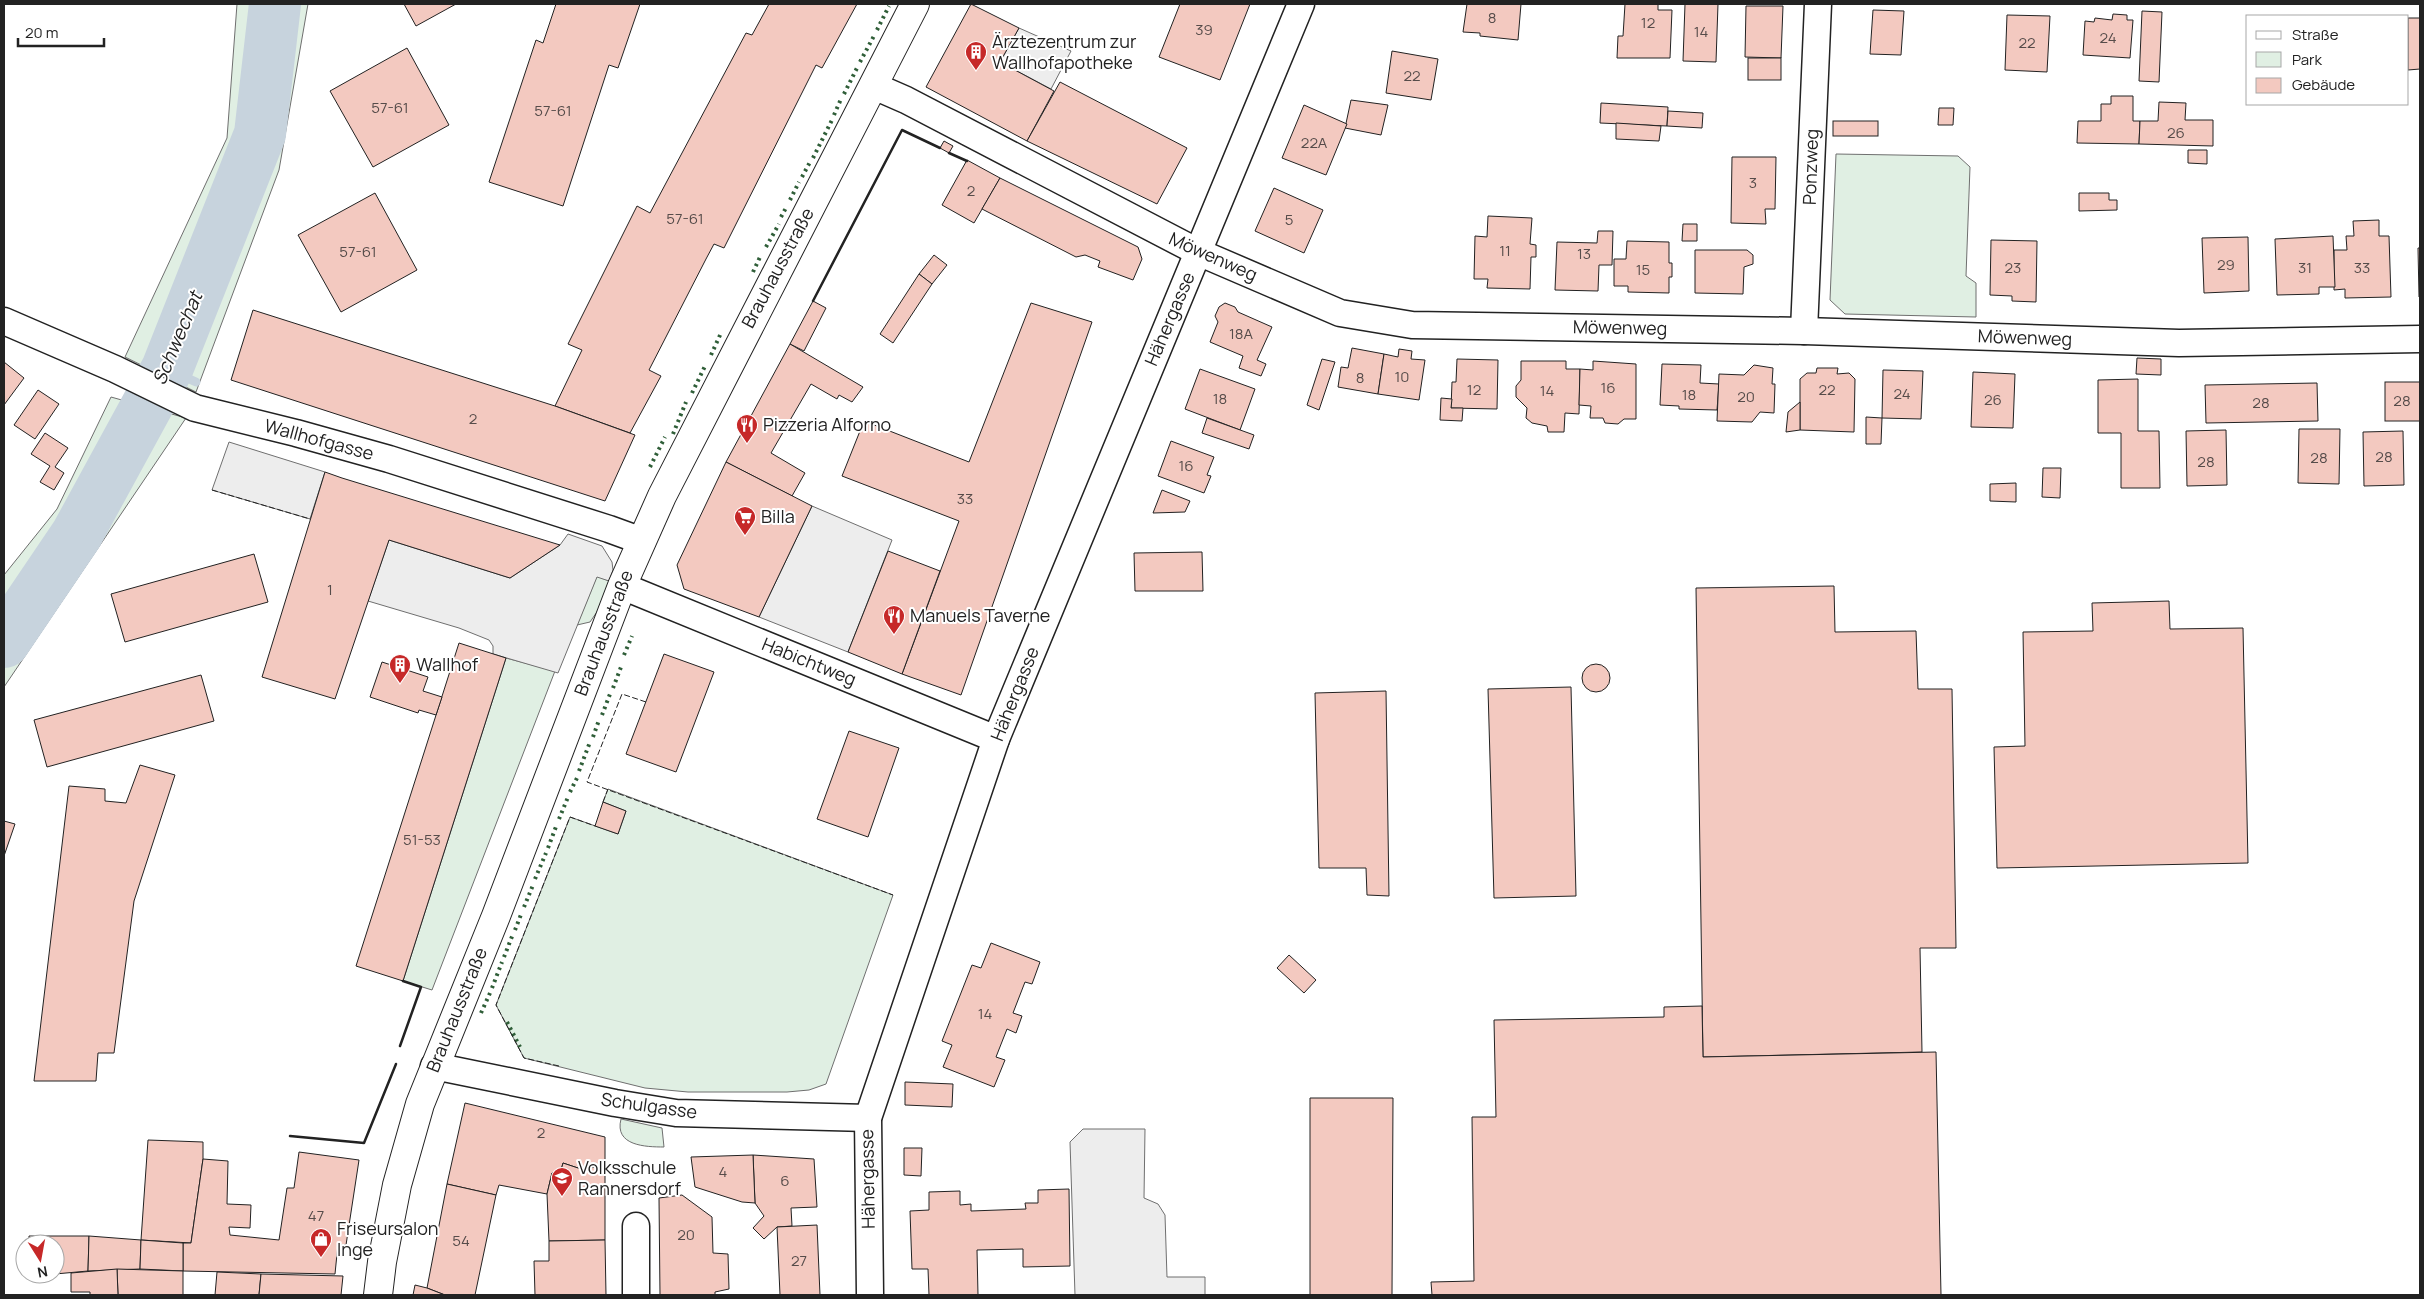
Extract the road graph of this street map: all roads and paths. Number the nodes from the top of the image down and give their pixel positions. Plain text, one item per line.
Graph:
1 (915, 4) edge
2 (1301, 4) edge
3 (1818, 4) edge
4 (874, 86) junction
5 (1198, 252) junction
6 (4, 321) edge
7 (1804, 331) junction
8 (2420, 339) edge
9 (642, 542) junction
10 (622, 586) junction
11 (996, 739) junction
12 (434, 1066) junction
13 (868, 1118) junction
14 (636, 1226) dead end
15 (378, 1295) edge
16 (636, 1295) edge
17 (870, 1295) edge

1 - 4 main road, Brauhausstraße
2 - 5 street, Hähergasse
3 - 7 street, Ponzweg
4 - 5 street, Möwenweg
4 - 9 main road, Brauhausstraße
5 - 7 street, Möwenweg
5 - 11 street, Hähergasse
6 - 9 street, Wallhofgasse
7 - 8 street, Möwenweg
9 - 10 main road, Brauhausstraße
10 - 11 street, Habichtweg
10 - 12 main road, Brauhausstraße
11 - 13 street, Hähergasse
12 - 13 street, Schulgasse
12 - 15 main road, Brauhausstraße
13 - 17 street, Hähergasse
14 - 16 street

